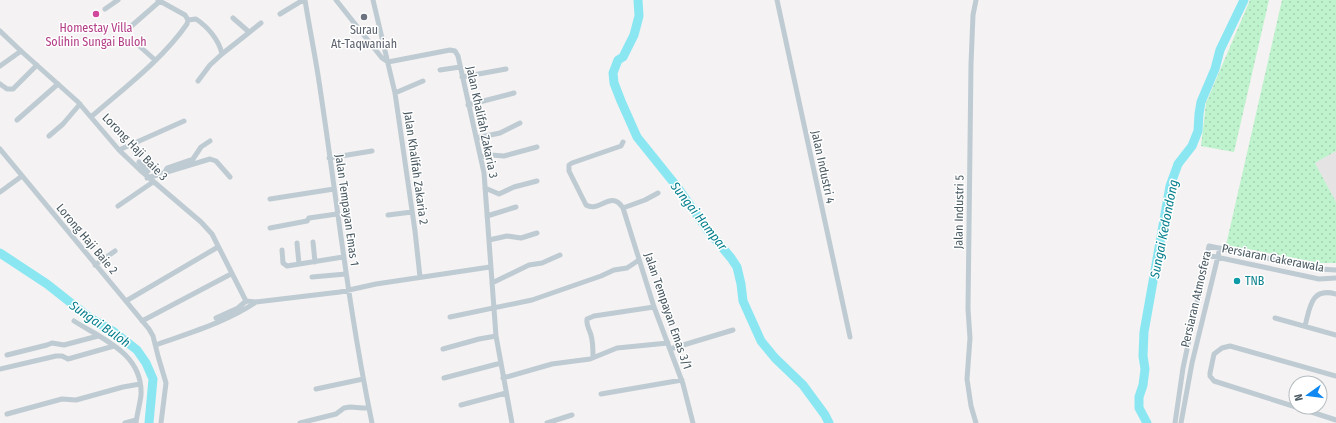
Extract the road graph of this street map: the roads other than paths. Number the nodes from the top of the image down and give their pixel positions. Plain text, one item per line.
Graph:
1 (118, 0) edge
2 (159, 0) edge
3 (304, 0) edge
4 (336, 0) edge
5 (373, 0) edge
6 (777, 0) edge
7 (976, 0) edge
8 (105, 9) dead end
9 (280, 14) dead end
10 (233, 18) dead end
11 (188, 20) junction
12 (261, 23) dead end
13 (128, 29) dead end
14 (0, 31) edge
15 (249, 32) junction
16 (136, 42) dead end
17 (21, 52) junction
18 (222, 54) junction
19 (155, 60) junction
20 (388, 62) junction
21 (37, 65) junction
22 (0, 66) edge
23 (460, 67) junction
24 (506, 69) dead end
25 (440, 70) dead end
26 (462, 77) junction
27 (198, 81) dead end
28 (423, 81) dead end
29 (0, 84) edge
30 (58, 84) junction
31 (395, 93) junction
32 (514, 94) dead end
33 (80, 104) junction
34 (468, 106) junction
35 (91, 117) junction
36 (17, 120) dead end
37 (184, 121) dead end
38 (520, 123) dead end
39 (49, 136) dead end
40 (476, 138) junction
41 (210, 141) dead end
42 (623, 142) dead end
43 (537, 147) dead end
44 (0, 149) edge
45 (120, 150) junction
46 (372, 151) dead end
47 (481, 157) junction
48 (329, 158) junction
49 (139, 162) dead end
50 (142, 169) junction
51 (148, 171) dead end
52 (165, 172) junction
53 (22, 176) junction
54 (230, 177) dead end
55 (148, 178) junction
56 (537, 181) dead end
57 (153, 182) junction
58 (485, 188) junction
59 (334, 189) junction
60 (0, 192) edge
61 (658, 193) dead end
62 (270, 199) dead end
63 (118, 206) dead end
64 (516, 207) dead end
65 (623, 208) junction
66 (412, 212) junction
67 (337, 214) junction
68 (388, 215) dead end
69 (487, 216) junction
70 (270, 228) dead end
71 (537, 233) dead end
72 (489, 240) junction
73 (313, 242) dead end
74 (297, 243) dead end
75 (218, 247) junction
76 (1220, 248) junction
77 (282, 250) dead end
78 (115, 251) dead end
79 (560, 255) dead end
80 (1207, 255) junction
81 (343, 257) junction
82 (1217, 257) junction
83 (639, 260) junction
84 (315, 262) junction
85 (95, 264) junction
86 (299, 264) junction
87 (490, 267) junction
88 (1336, 270) edge
89 (231, 274) junction
90 (346, 274) junction
91 (312, 277) dead end
92 (420, 277) junction
93 (1336, 278) edge
94 (492, 283) junction
95 (348, 289) junction
96 (1336, 294) edge
97 (126, 301) junction
98 (246, 301) junction
99 (256, 302) junction
100 (493, 307) junction
101 (654, 307) junction
102 (216, 318) dead end
103 (450, 318) dead end
104 (1275, 318) dead end
105 (74, 321) dead end
106 (142, 321) junction
107 (1305, 326) junction
108 (733, 330) dead end
109 (1336, 335) edge
110 (98, 336) junction
111 (496, 336) junction
112 (850, 337) dead end
113 (668, 343) junction
114 (156, 345) junction
115 (114, 346) junction
116 (442, 349) dead end
117 (670, 349) junction
118 (7, 355) dead end
119 (593, 358) junction
120 (501, 363) junction
121 (0, 369) edge
122 (1336, 376) edge
123 (444, 378) dead end
124 (503, 378) junction
125 (363, 379) junction
126 (682, 380) junction
127 (140, 384) junction
128 (316, 389) dead end
129 (506, 393) junction
130 (601, 394) dead end
131 (1288, 404) edge
132 (461, 405) dead end
133 (369, 408) junction
134 (7, 414) dead end
135 (572, 415) dead end
136 (1321, 415) edge
137 (1336, 420) edge
138 (136, 421) edge
139 (125, 423) edge
140 (161, 423) edge
141 (300, 423) edge
142 (372, 423) edge
143 (512, 423) edge
144 (547, 423) edge
145 (691, 423) edge
146 (976, 423) edge
147 (1175, 423) edge
148 (1181, 423) edge

1 - 8 street
2 - 11 street
2 - 13 street
3 - 9 street
3 - 48 street, Jalan Tempayan Emas 1
4 - 20 street
5 - 20 street, Jalan Khalifah Zakaria 2
6 - 112 street, Jalan Industri 4
7 - 146 street, Jalan Industri 5
10 - 15 street
11 - 18 street
11 - 19 street
12 - 15 street
14 - 17 street, Lorong Haji Baie 3
15 - 18 street
16 - 19 street
17 - 21 street, Lorong Haji Baie 3
17 - 22 street
18 - 27 street
19 - 35 street
20 - 23 street, Jalan Khalifah Zakaria 3
20 - 31 street, Jalan Khalifah Zakaria 2
21 - 29 street
21 - 30 street, Lorong Haji Baie 3
23 - 25 street
23 - 26 street, Jalan Khalifah Zakaria 3
24 - 26 street
26 - 34 street, Jalan Khalifah Zakaria 3
28 - 31 street
30 - 33 street, Lorong Haji Baie 3
30 - 36 street
31 - 66 street, Jalan Khalifah Zakaria 2
32 - 34 street
33 - 35 street, Lorong Haji Baie 3
33 - 39 street
34 - 40 street, Jalan Khalifah Zakaria 3
35 - 45 street, Lorong Haji Baie 3
37 - 45 street
38 - 40 street
40 - 47 street, Jalan Khalifah Zakaria 3
41 - 52 street
42 - 65 street
43 - 47 street
44 - 53 street, Lorong Haji Baie 2
45 - 50 street, Lorong Haji Baie 3
46 - 48 street
47 - 58 street, Jalan Khalifah Zakaria 3
48 - 59 street, Jalan Tempayan Emas 1
49 - 50 street
50 - 51 street
50 - 55 street, Lorong Haji Baie 3
52 - 54 street
52 - 55 street
53 - 60 street
53 - 85 street, Lorong Haji Baie 2
55 - 57 street, Lorong Haji Baie 3
56 - 58 street
57 - 63 street
57 - 75 street, Lorong Haji Baie 3
58 - 69 street, Jalan Khalifah Zakaria 3
59 - 62 street
59 - 67 street, Jalan Tempayan Emas 1
61 - 65 street
64 - 69 street
65 - 83 street, Jalan Tempayan Emas 3/1
66 - 68 street
66 - 92 street, Jalan Khalifah Zakaria 2
67 - 70 street
67 - 81 street, Jalan Tempayan Emas 1
69 - 72 street, Jalan Khalifah Zakaria 3
71 - 72 street
72 - 87 street, Jalan Khalifah Zakaria 3
73 - 84 street
74 - 86 street
75 - 89 street, Lorong Haji Baie 3
75 - 97 street
76 - 80 street, Persiaran Atmosfera
76 - 82 street, Persiaran Atmosfera
76 - 88 street, Persiaran Cakerawala
77 - 86 street
78 - 85 street
79 - 94 street
80 - 82 street, Persiaran Cakerawala
80 - 147 street, Persiaran Atmosfera
81 - 84 street
81 - 90 street, Jalan Tempayan Emas 1
82 - 93 street, Persiaran Cakerawala
82 - 148 street, Persiaran Atmosfera
83 - 100 street
83 - 101 street, Jalan Tempayan Emas 3/1
84 - 86 street
85 - 97 street, Lorong Haji Baie 2
87 - 92 street
87 - 94 street, Jalan Khalifah Zakaria 3
89 - 98 street, Lorong Haji Baie 3
89 - 106 street
90 - 91 street
90 - 95 street, Jalan Tempayan Emas 1
92 - 95 street
94 - 100 street, Jalan Khalifah Zakaria 3
95 - 99 street
95 - 125 street, Jalan Tempayan Emas 1
96 - 107 street
97 - 106 street, Lorong Haji Baie 2
98 - 99 street
98 - 102 street
99 - 114 street
100 - 103 street
100 - 111 street, Jalan Khalifah Zakaria 3
101 - 113 street, Jalan Tempayan Emas 3/1
101 - 119 street
104 - 107 street
105 - 110 street
106 - 114 street, Lorong Haji Baie 2
107 - 109 street
108 - 117 street
110 - 115 street
110 - 118 street
111 - 116 street
111 - 120 street, Jalan Khalifah Zakaria 3
113 - 117 street, Jalan Tempayan Emas 3/1
113 - 119 street
114 - 140 street, Lorong Haji Baie 2
115 - 121 street
115 - 127 street
117 - 126 street, Jalan Tempayan Emas 3/1
119 - 124 street
120 - 123 street
120 - 124 street, Jalan Khalifah Zakaria 3
122 - 131 street
124 - 129 street, Jalan Khalifah Zakaria 3
125 - 128 street
125 - 133 street, Jalan Tempayan Emas 1
126 - 130 street
126 - 145 street, Jalan Tempayan Emas 3/1
127 - 134 street
127 - 138 street
129 - 132 street
129 - 143 street, Jalan Khalifah Zakaria 3
133 - 141 street
133 - 142 street, Jalan Tempayan Emas 1
135 - 144 street
136 - 137 street
138 - 139 street

